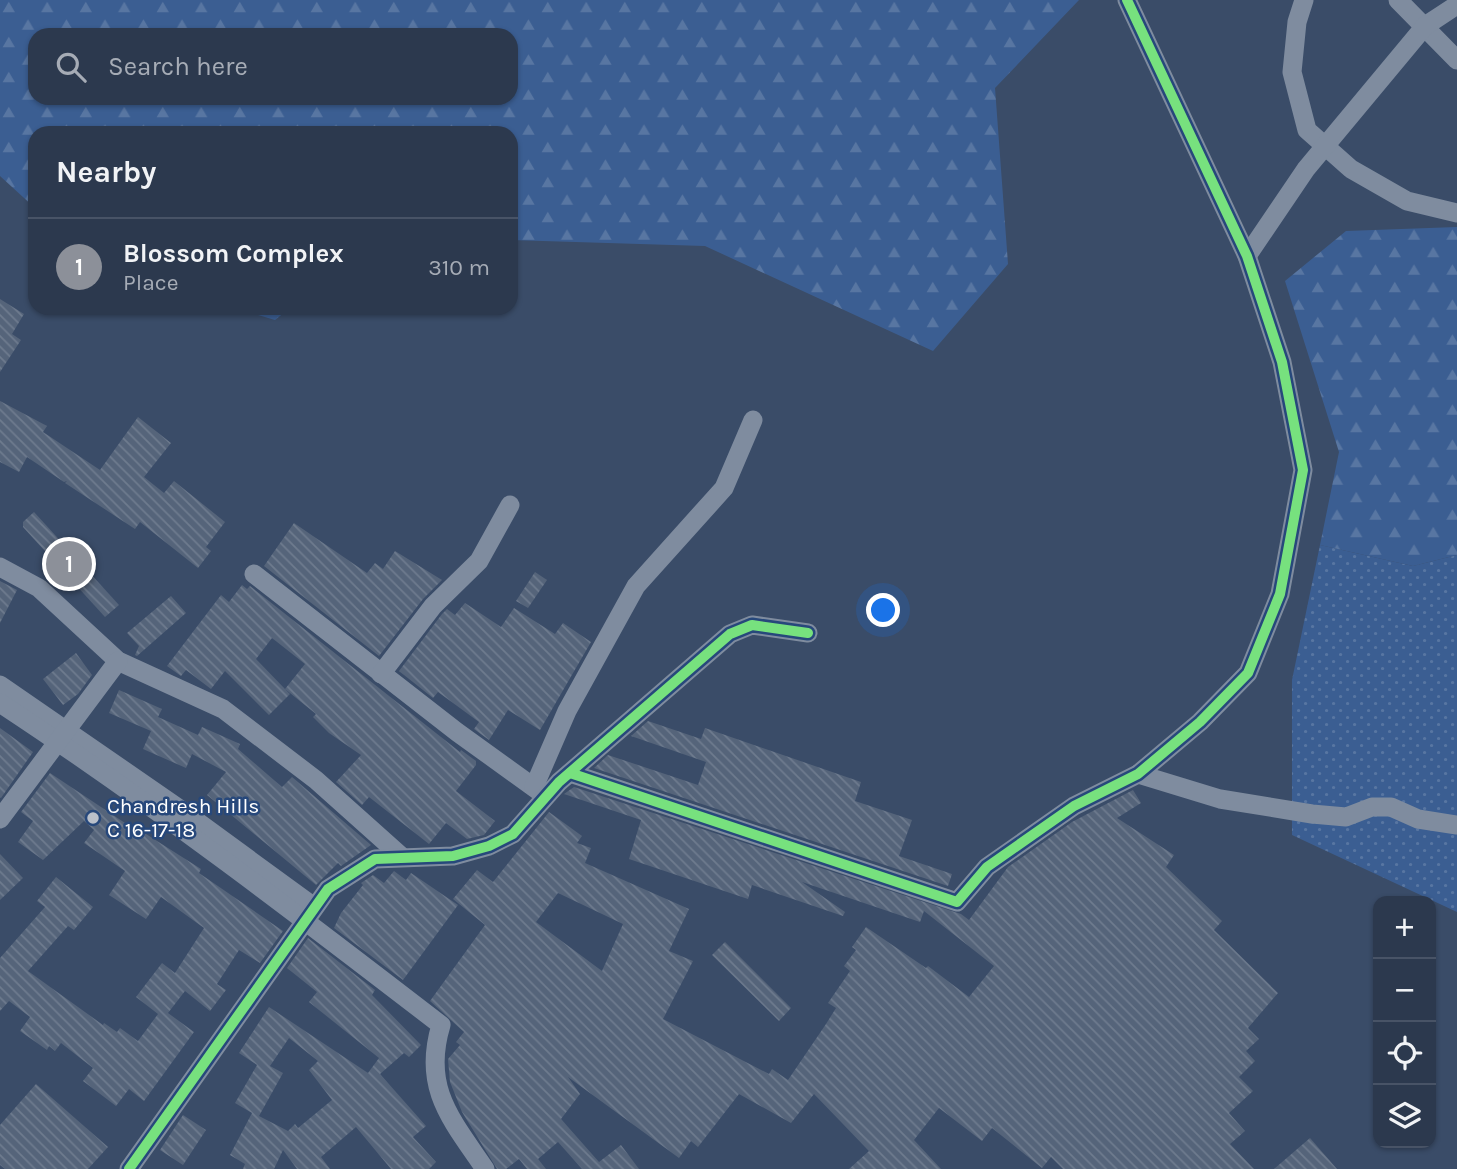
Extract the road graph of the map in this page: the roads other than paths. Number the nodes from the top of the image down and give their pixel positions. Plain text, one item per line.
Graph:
1 (1127, 0) edge
2 (1304, 0) edge
3 (1398, 0) edge
4 (1457, 5) edge
5 (1424, 26) junction
6 (1457, 60) edge
7 (1324, 148) junction
8 (1457, 213) edge
9 (1247, 256) junction
10 (753, 420) dead end
11 (510, 505) dead end
12 (0, 567) edge
13 (254, 574) dead end
14 (808, 633) dead end
15 (118, 661) junction
16 (382, 674) junction
17 (0, 685) edge
18 (0, 703) edge
19 (61, 736) junction
20 (570, 773) junction
21 (1138, 774) junction
22 (540, 792) junction
23 (0, 818) edge
24 (1457, 825) edge
25 (401, 856) junction
26 (309, 913) junction
27 (128, 1169) edge
28 (485, 1169) edge

1 - 9 street
2 - 7 street
3 - 5 street
4 - 5 street
5 - 6 street
5 - 7 street
7 - 8 street
7 - 9 street
9 - 21 street
10 - 22 street
11 - 16 street
12 - 15 street
13 - 16 street
14 - 20 street
15 - 19 street
15 - 25 street
16 - 22 street
17 - 19 street
18 - 19 street
19 - 23 street
19 - 26 street
20 - 21 street
20 - 22 street
21 - 24 street
22 - 25 street
25 - 26 street
26 - 27 street
26 - 28 street

